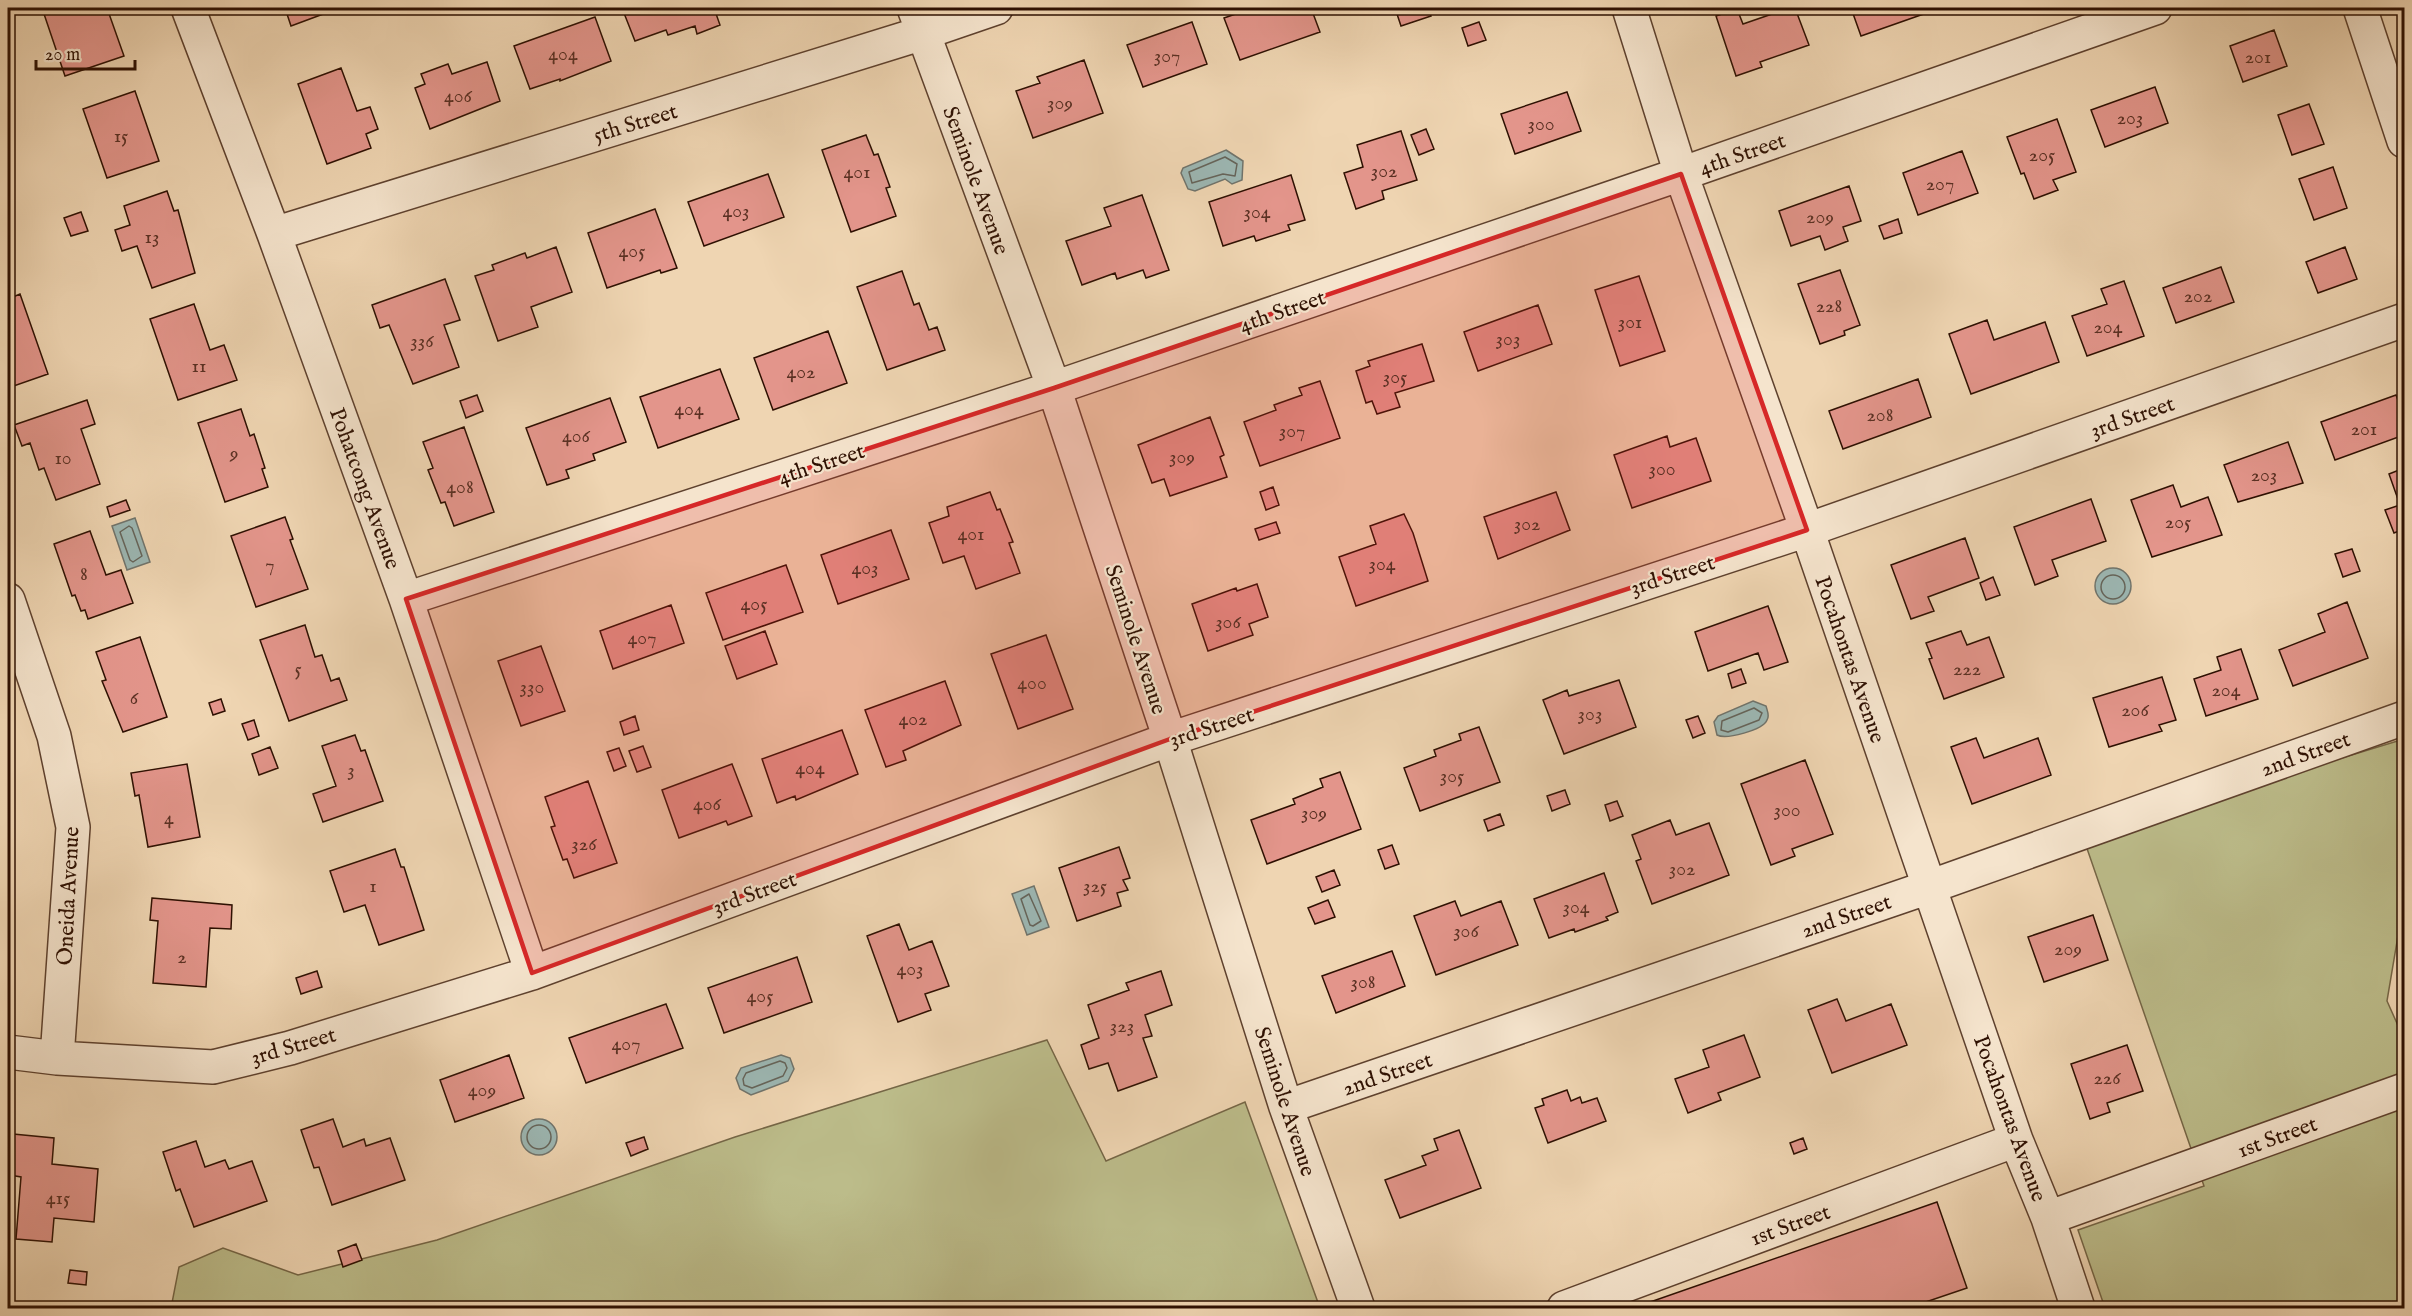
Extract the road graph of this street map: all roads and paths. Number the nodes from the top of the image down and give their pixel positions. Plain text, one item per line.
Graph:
1 (188, 8) edge
2 (996, 8) edge
3 (1629, 8) edge
4 (2155, 8) edge
5 (2360, 8) edge
6 (918, 20) edge
7 (2404, 141) edge
8 (1681, 174) junction
9 (274, 234) junction
10 (2404, 320) edge
11 (1054, 388) junction
12 (1807, 530) junction
13 (406, 599) junction
14 (8, 600) edge
15 (2404, 718) edge
16 (1170, 739) junction
17 (1929, 887) junction
18 (532, 973) junction
19 (8, 1052) edge
20 (57, 1058) junction
21 (2404, 1090) edge
22 (1286, 1107) junction
23 (2016, 1140) junction
24 (2049, 1218) junction
25 (1358, 1308) edge
26 (1564, 1308) edge
27 (2078, 1308) edge

1 - 9 street, Pohatcong Avenue
2 - 6 street, 5th Street
3 - 8 street, Pocahontas Avenue
4 - 8 street, 4th Street
5 - 7 street
6 - 9 street, 5th Street
6 - 11 street, Seminole Avenue
8 - 11 street, 4th Street
8 - 12 street, Pocahontas Avenue
9 - 13 street, Pohatcong Avenue
10 - 12 street, 3rd Street
11 - 13 street, 4th Street
11 - 16 street, Seminole Avenue
12 - 16 street, 3rd Street
12 - 17 street, Pocahontas Avenue
13 - 18 street, Pohatcong Avenue
14 - 20 street, Oneida Avenue
15 - 17 street, 2nd Street
16 - 18 street, 3rd Street
16 - 22 street, Seminole Avenue
17 - 22 street, 2nd Street
17 - 23 street, Pocahontas Avenue
18 - 20 street, 3rd Street
19 - 20 street, 3rd Street
21 - 24 street, 1st Street
22 - 25 street, Seminole Avenue
23 - 24 street, Pocahontas Avenue
23 - 26 street, 1st Street
24 - 27 street, Pocahontas Avenue

